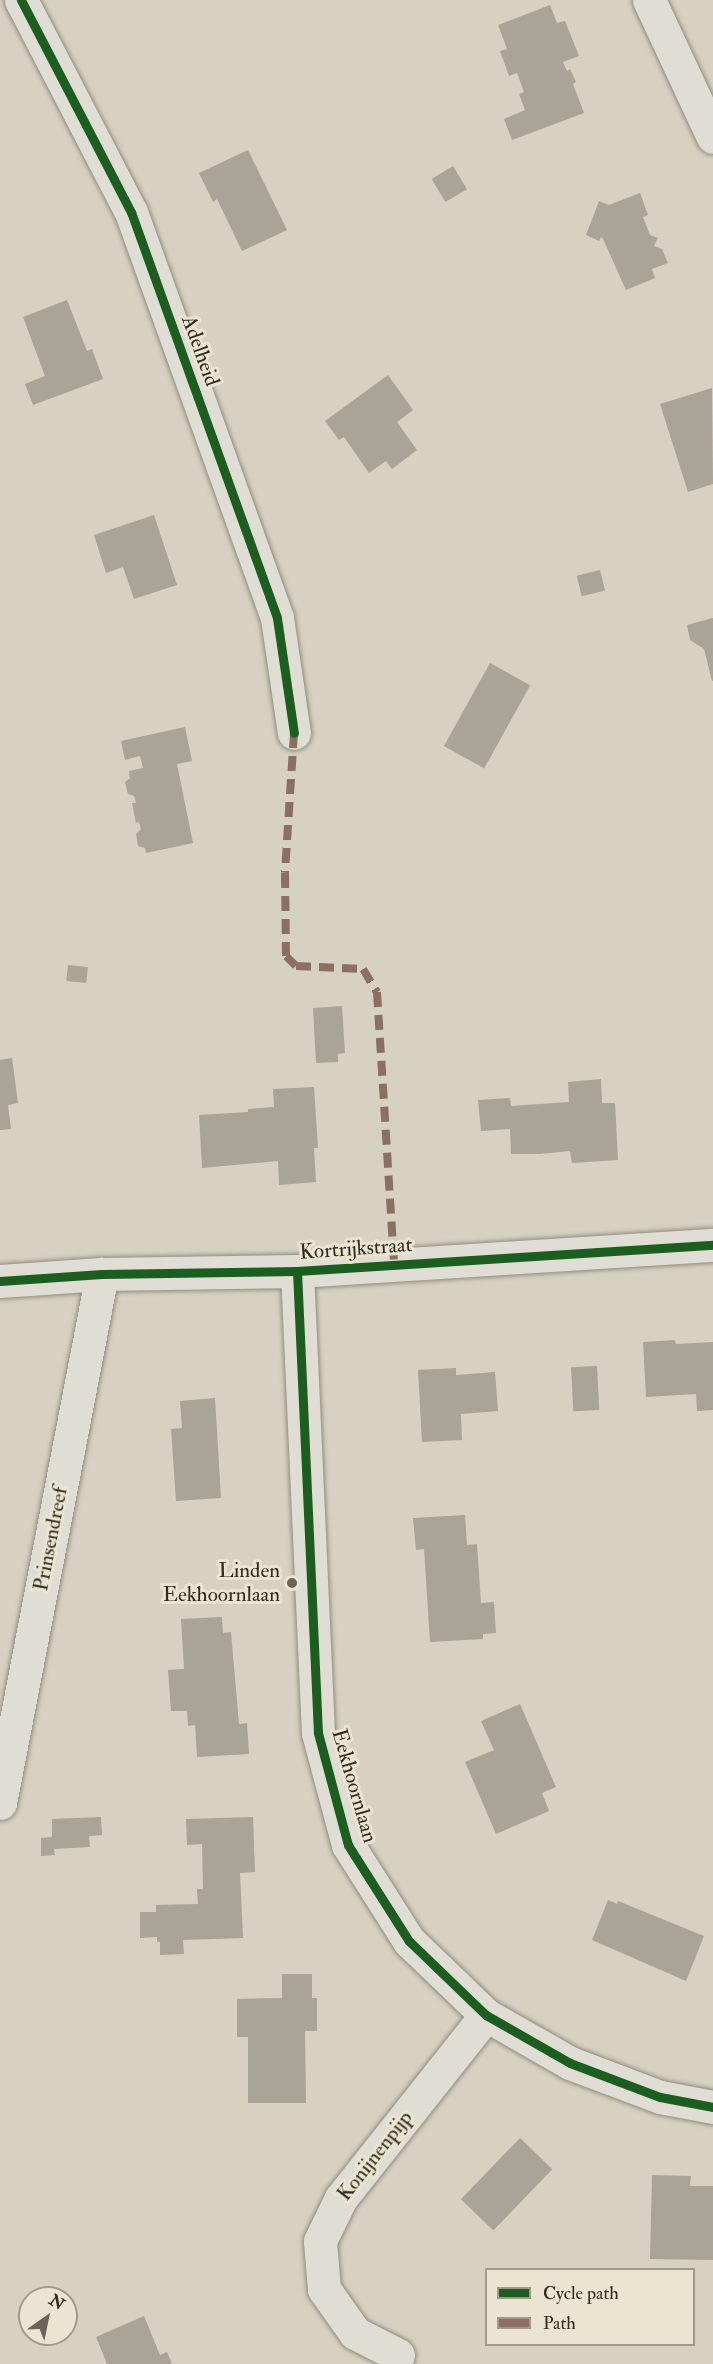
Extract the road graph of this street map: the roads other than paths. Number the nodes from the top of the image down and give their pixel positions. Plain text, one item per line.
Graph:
1 (21, 0) edge
2 (649, 0) edge
3 (713, 137) edge
4 (294, 733) dead end
5 (713, 1245) edge
6 (297, 1271) junction
7 (102, 1274) junction
8 (0, 1281) edge
9 (0, 1803) edge
10 (486, 2015) junction
11 (713, 2107) edge
12 (398, 2355) dead end

1 - 4 street, Adelheid
2 - 3 street
5 - 6 street, Kortrijkstraat
6 - 7 street, Kortrijkstraat
6 - 10 street, Eekhoornlaan
7 - 8 street, Kortrijkstraat
7 - 9 street, Prinsendreef
10 - 11 street, Eekhoornlaan
10 - 12 street, Konijnenpijp

